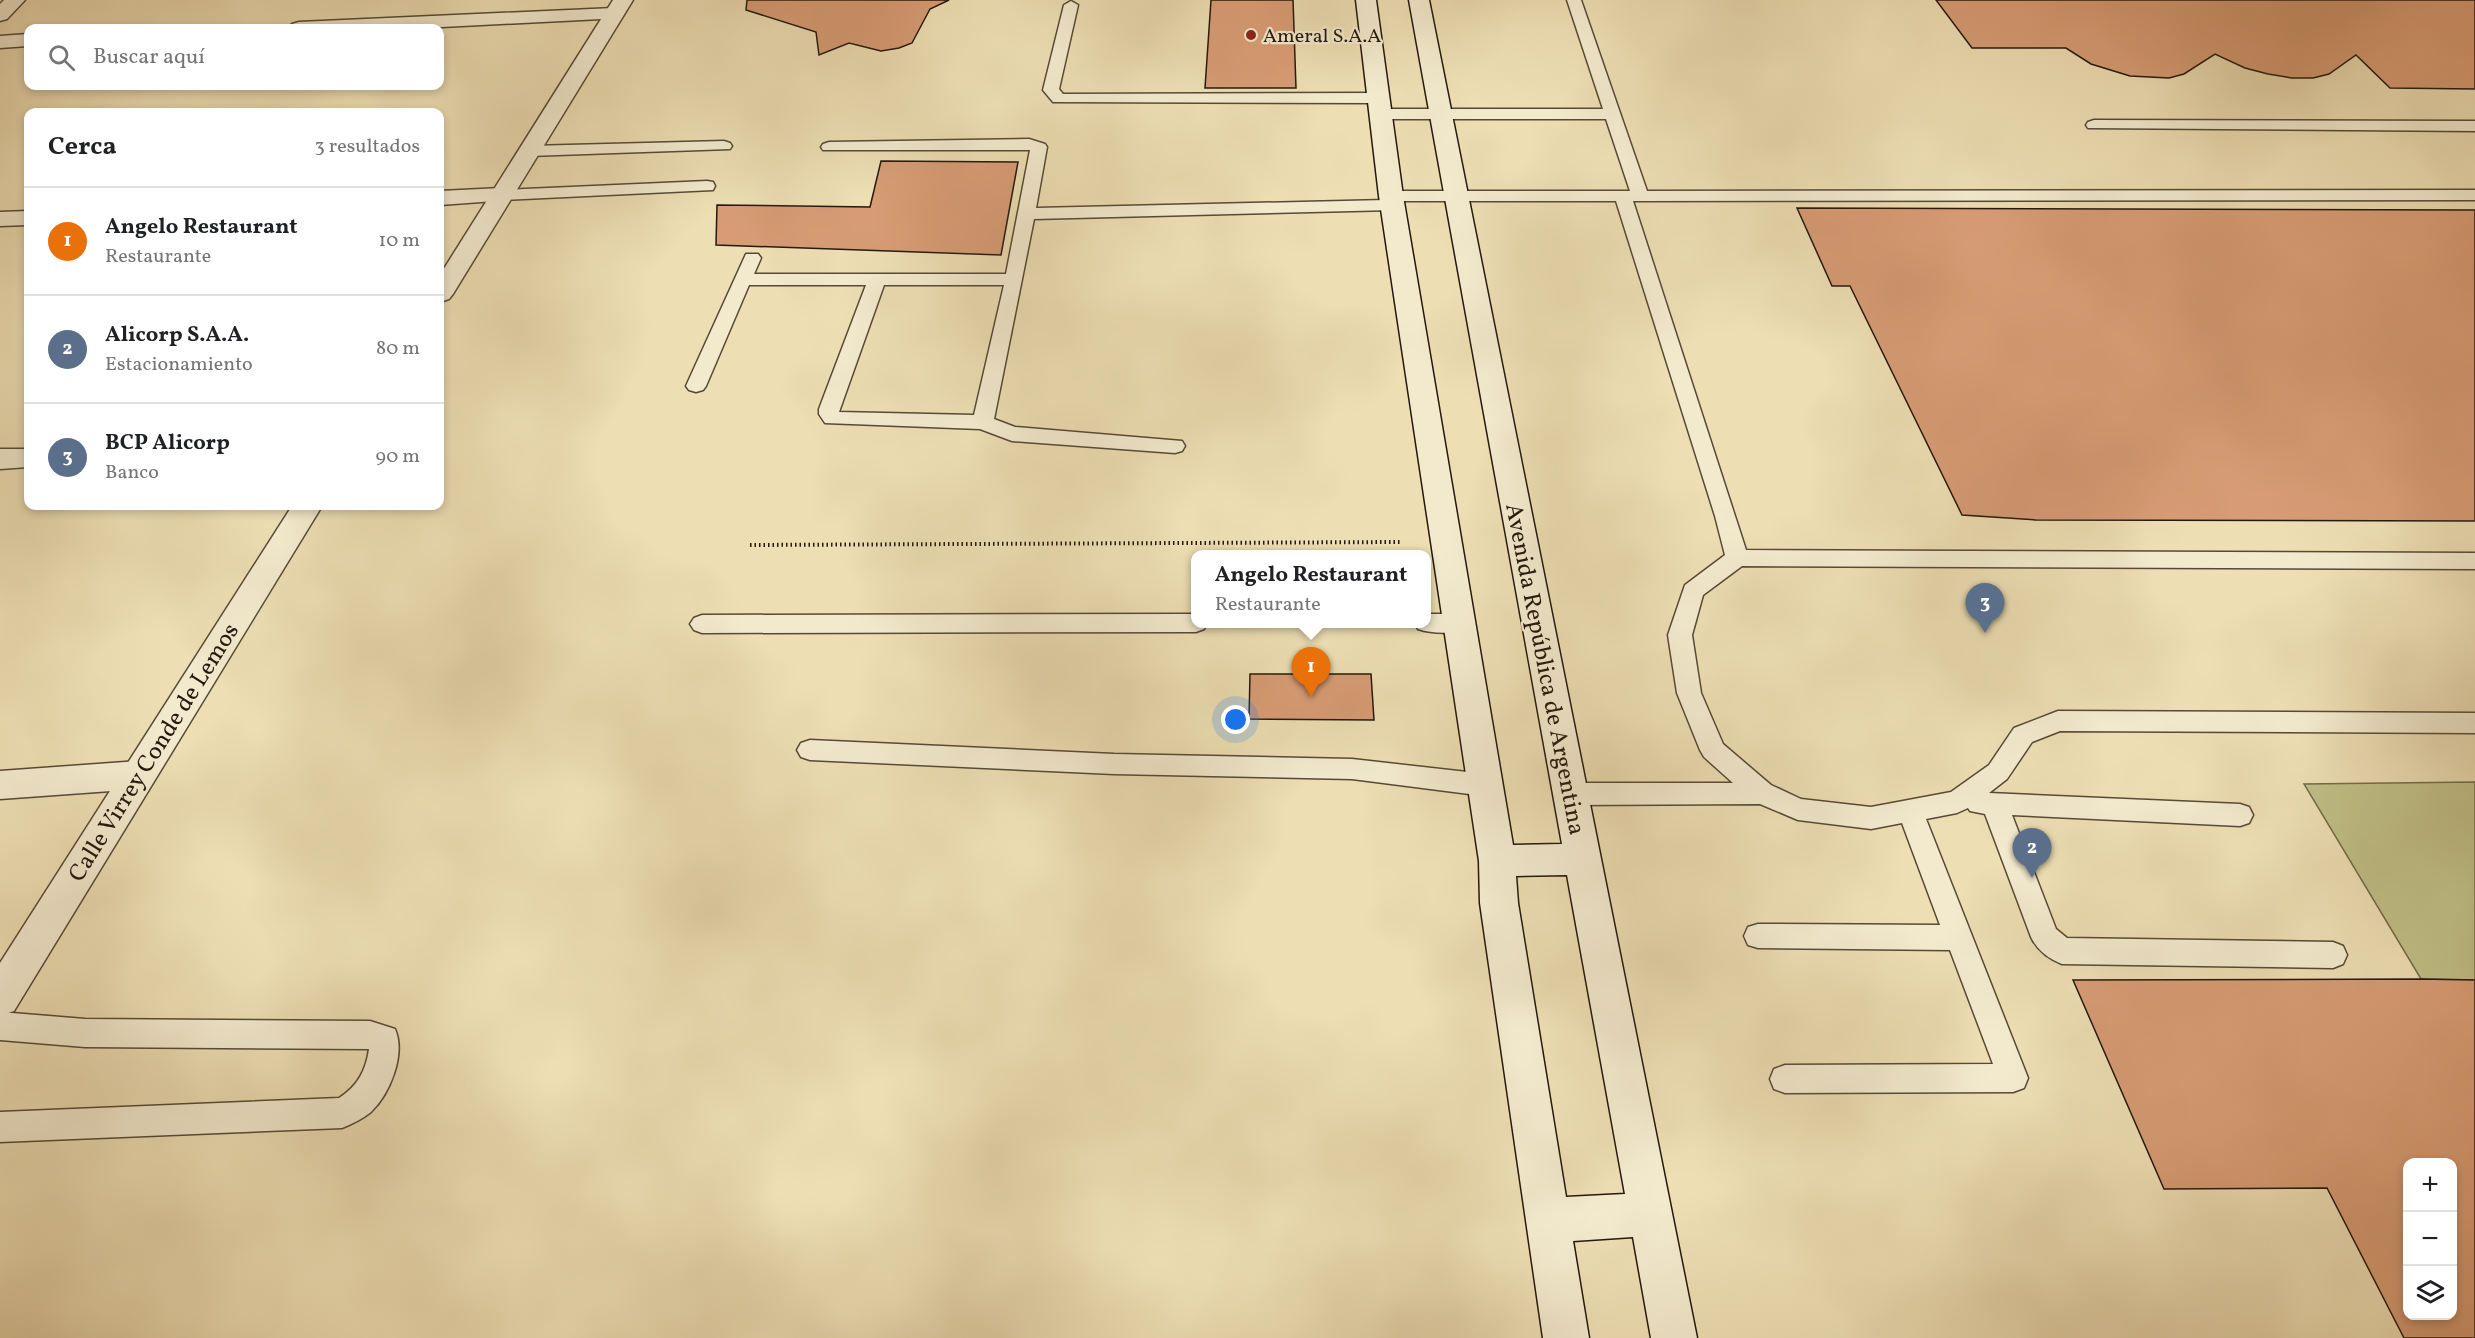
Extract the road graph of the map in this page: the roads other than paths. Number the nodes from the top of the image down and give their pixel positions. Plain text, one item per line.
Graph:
1 (15, 0) edge
2 (1366, 0) edge
3 (1419, 0) edge
4 (1574, 0) edge
5 (1071, 5) dead end
6 (619, 7) edge
7 (0, 15) edge
8 (360, 24) edge
9 (24, 40) edge
10 (0, 42) edge
11 (1379, 106) junction
12 (1441, 114) junction
13 (1612, 114) junction
14 (2094, 125) dead end
15 (2475, 126) edge
16 (724, 146) dead end
17 (829, 147) dead end
18 (529, 150) junction
19 (707, 186) dead end
20 (501, 195) junction
21 (2475, 195) edge
22 (1456, 196) junction
23 (1631, 196) junction
24 (444, 198) edge
25 (1392, 200) junction
26 (1026, 214) junction
27 (24, 218) edge
28 (0, 219) edge
29 (752, 258) dead end
30 (877, 279) junction
31 (1014, 279) junction
32 (742, 280) junction
33 (444, 288) edge
34 (696, 386) dead end
35 (983, 422) junction
36 (1175, 446) dead end
37 (24, 458) edge
38 (0, 459) edge
39 (305, 510) edge
40 (1737, 558) junction
41 (2475, 561) edge
42 (1191, 623) edge
43 (1431, 623) edge
44 (1460, 623) junction
45 (702, 624) dead end
46 (2475, 723) edge
47 (810, 750) dead end
48 (139, 775) junction
49 (0, 785) edge
50 (1485, 785) junction
51 (1762, 793) junction
52 (1570, 794) junction
53 (1957, 802) junction
54 (1994, 803) junction
55 (1910, 812) junction
56 (2240, 815) dead end
57 (1582, 859) junction
58 (1497, 861) junction
59 (1758, 936) dead end
60 (1959, 938) junction
61 (2333, 955) dead end
62 (0, 998) edge
63 (0, 1026) edge
64 (1785, 1078) dead end
65 (0, 1127) edge
66 (1650, 1214) junction
67 (1549, 1220) junction
68 (1566, 1338) edge
69 (1674, 1338) edge

1 - 7 main road
2 - 11 main road
3 - 12 main road, Avenida República de Argentina
4 - 13 lane
5 - 11 lane
6 - 8 main road
6 - 18 main road
9 - 10 main road
11 - 12 lane
11 - 25 main road
12 - 13 lane
12 - 22 main road, Avenida República de Argentina
13 - 23 lane
14 - 15 lane
16 - 18 lane
17 - 26 lane
18 - 20 main road
19 - 20 lane
20 - 24 main road
20 - 33 main road
21 - 23 lane
22 - 23 lane
22 - 25 lane
22 - 52 main road, Avenida República de Argentina
23 - 40 lane
25 - 26 lane
25 - 44 main road
26 - 31 lane
27 - 28 main road
29 - 32 lane
30 - 31 lane
30 - 32 lane
30 - 35 lane
31 - 35 lane
32 - 34 lane
35 - 36 lane
37 - 38 main road
39 - 48 main road, Calle Virrey Conde de Lemos
40 - 41 lane
40 - 51 lane
42 - 45 lane
43 - 44 lane
44 - 50 main road
46 - 53 lane
47 - 50 lane
48 - 49 main road
48 - 62 main road, Calle Virrey Conde de Lemos
50 - 58 main road
51 - 52 lane
51 - 55 lane
52 - 57 main road, Avenida República de Argentina
53 - 54 lane
53 - 55 lane
54 - 56 lane
54 - 61 lane
55 - 60 lane
57 - 58 main road
57 - 66 main road, Avenida República de Argentina
58 - 67 main road
59 - 60 lane
60 - 64 lane
63 - 65 lane
66 - 67 main road
66 - 69 main road, Avenida República de Argentina
67 - 68 main road

